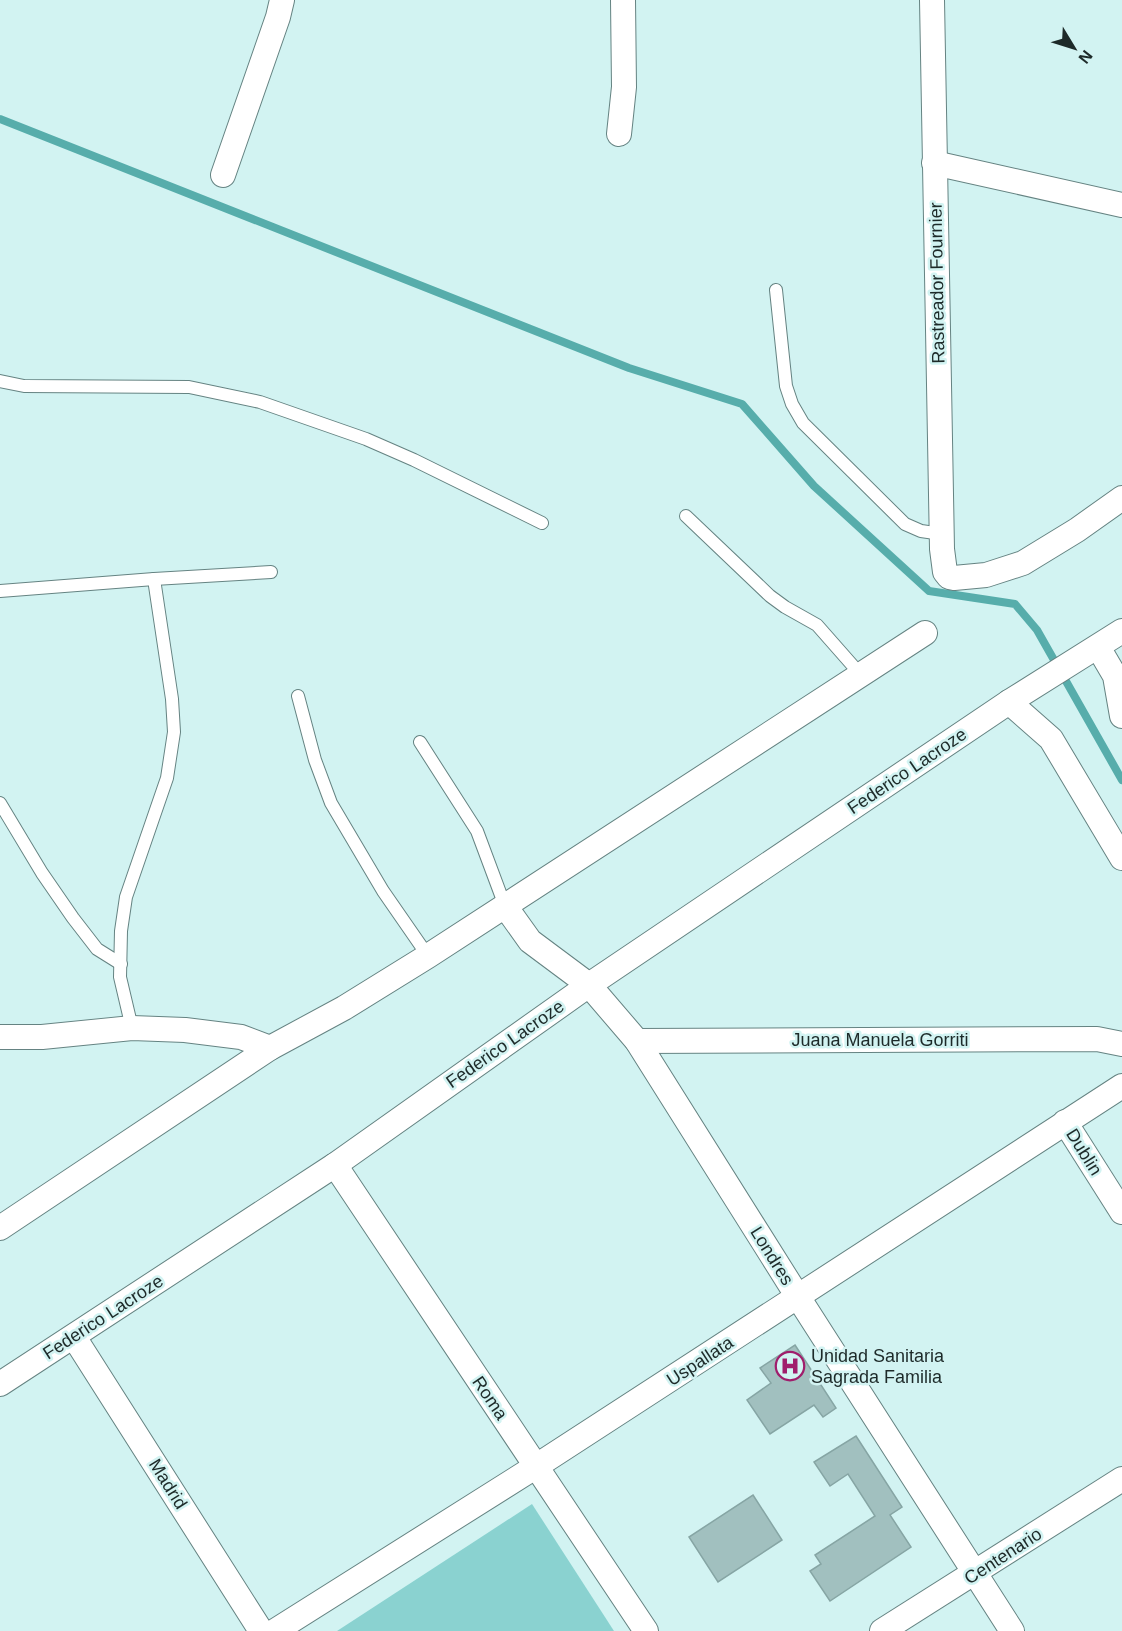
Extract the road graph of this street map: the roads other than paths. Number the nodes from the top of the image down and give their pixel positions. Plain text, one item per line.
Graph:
1 (282, 0) edge
2 (623, 0) edge
3 (932, 0) edge
4 (619, 134) dead end
5 (934, 163) junction
6 (223, 175) dead end
7 (1122, 205) edge
8 (776, 290) dead end
9 (0, 381) edge
10 (1122, 498) edge
11 (686, 516) dead end
12 (542, 523) dead end
13 (946, 557) junction
14 (271, 572) dead end
15 (154, 579) junction
16 (0, 591) edge
17 (1122, 631) edge
18 (926, 633) dead end
19 (1098, 647) junction
20 (861, 675) junction
21 (298, 696) dead end
22 (1015, 699) junction
23 (1122, 716) edge
24 (420, 742) dead end
25 (0, 803) edge
26 (1122, 858) edge
27 (505, 906) junction
28 (428, 956) junction
29 (121, 964) junction
30 (589, 986) junction
31 (132, 1028) junction
32 (0, 1037) edge
33 (637, 1041) junction
34 (1122, 1044) edge
35 (270, 1048) junction
36 (1122, 1086) edge
37 (1065, 1122) junction
38 (335, 1165) junction
39 (1122, 1212) edge
40 (0, 1228) edge
41 (798, 1297) junction
42 (74, 1336) junction
43 (0, 1384) edge
44 (536, 1467) junction
45 (1122, 1479) edge
46 (975, 1574) junction
47 (261, 1631) edge
48 (275, 1631) edge
49 (646, 1631) edge
50 (882, 1631) edge
51 (1012, 1631) edge

1 - 6 street
2 - 4 street
3 - 5 street, Rastreador Fournier
5 - 7 street
5 - 13 street, Rastreador Fournier
8 - 13 lane
9 - 12 lane
10 - 13 street
11 - 20 lane
14 - 15 lane
15 - 16 lane
15 - 29 lane
17 - 19 street, Federico Lacroze
18 - 20 street
19 - 22 street, Federico Lacroze
19 - 23 street
20 - 27 street
21 - 28 lane
22 - 26 street
22 - 30 street, Federico Lacroze
24 - 27 lane
25 - 29 lane
27 - 28 street
27 - 30 street, Londres
28 - 35 street
29 - 31 lane
30 - 33 street, Londres
30 - 38 street, Federico Lacroze
31 - 32 street
31 - 35 street
33 - 34 street, Juana Manuela Gorriti
33 - 41 street, Londres
35 - 40 street
36 - 37 street, Uspallata
37 - 39 street, Dublin
37 - 41 street, Uspallata
38 - 42 street, Federico Lacroze
38 - 44 street, Roma
41 - 44 street, Uspallata
41 - 46 street, Londres
42 - 43 street, Federico Lacroze
42 - 47 street, Madrid
44 - 48 street, Uspallata
44 - 49 street, Roma
45 - 46 street, Centenario
46 - 50 street, Centenario
46 - 51 street, Londres

